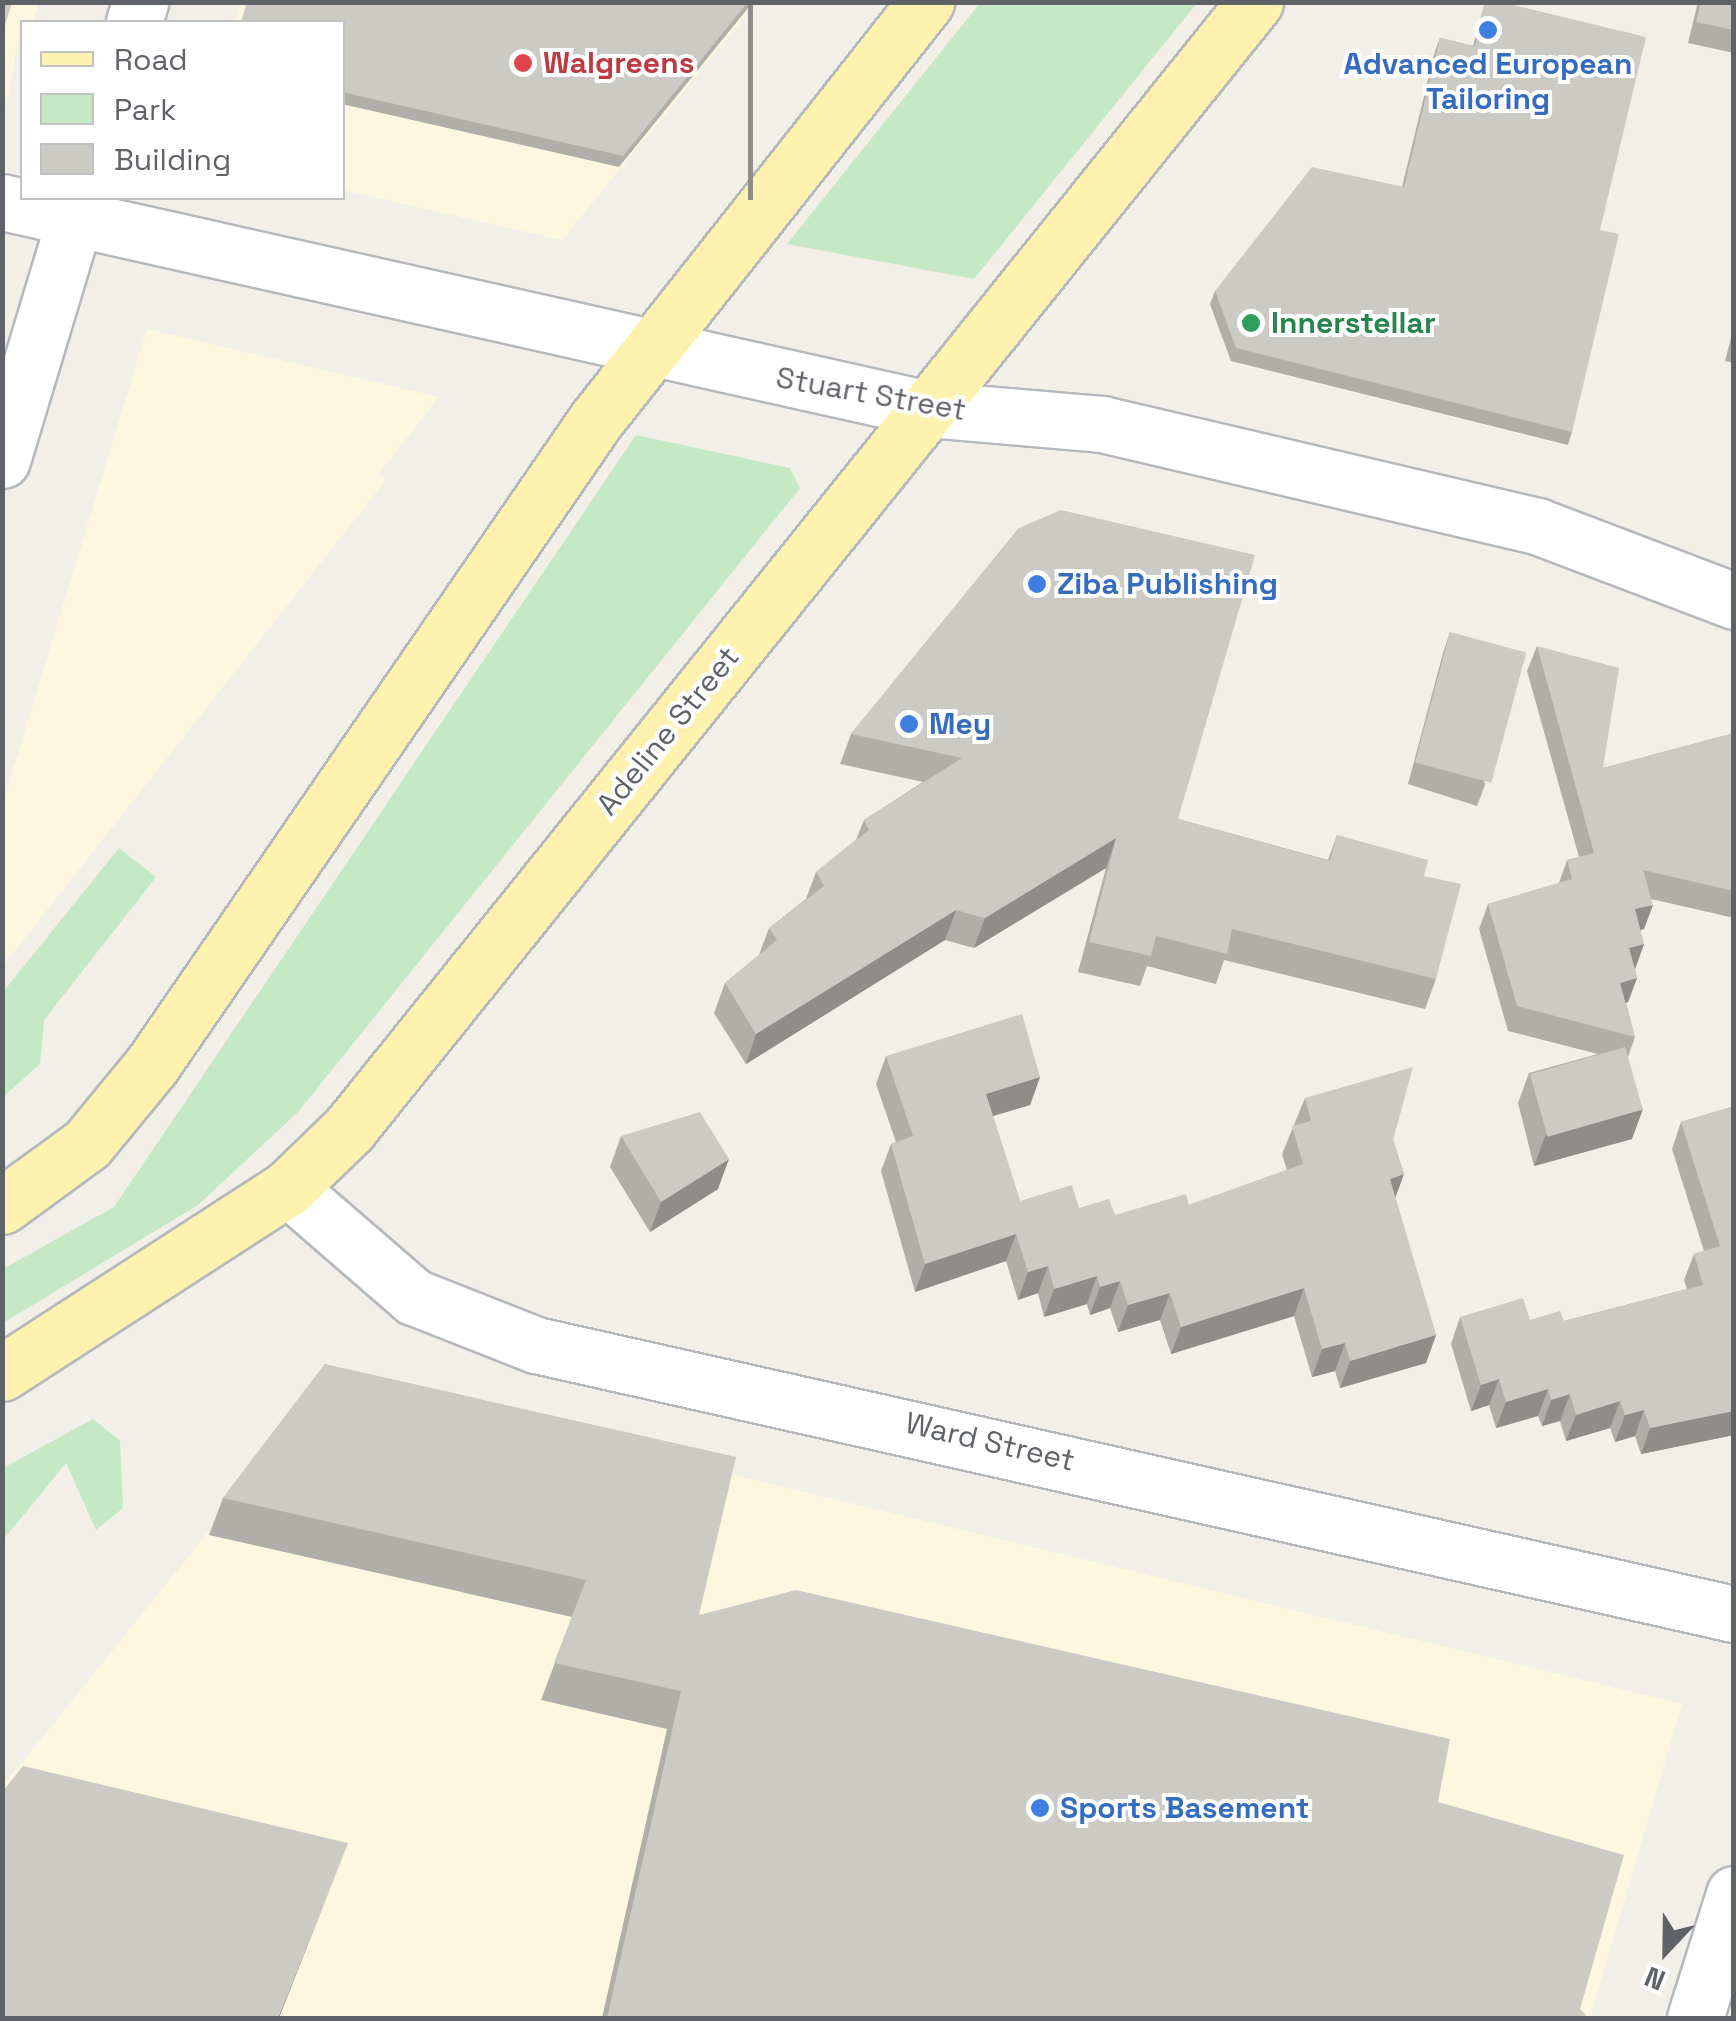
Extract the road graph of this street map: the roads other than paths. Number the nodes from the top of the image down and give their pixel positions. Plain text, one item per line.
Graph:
1 (926, 2) edge
2 (1255, 2) edge
3 (2, 202) edge
4 (78, 208) edge
5 (648, 351) junction
6 (928, 409) junction
7 (2, 460) edge
8 (1734, 601) edge
9 (288, 1188) junction
10 (2, 1206) edge
11 (2, 1373) edge
12 (1734, 1614) edge
13 (1734, 1894) edge
14 (1695, 2018) edge

1 - 5 main road
2 - 6 main road, Adeline Street
3 - 4 street, Stuart Street
4 - 5 street, Stuart Street
4 - 7 street
5 - 6 street, Stuart Street
5 - 10 main road
6 - 8 street, Stuart Street
6 - 9 main road, Adeline Street
9 - 11 main road, Adeline Street
9 - 12 street, Ward Street
13 - 14 street

